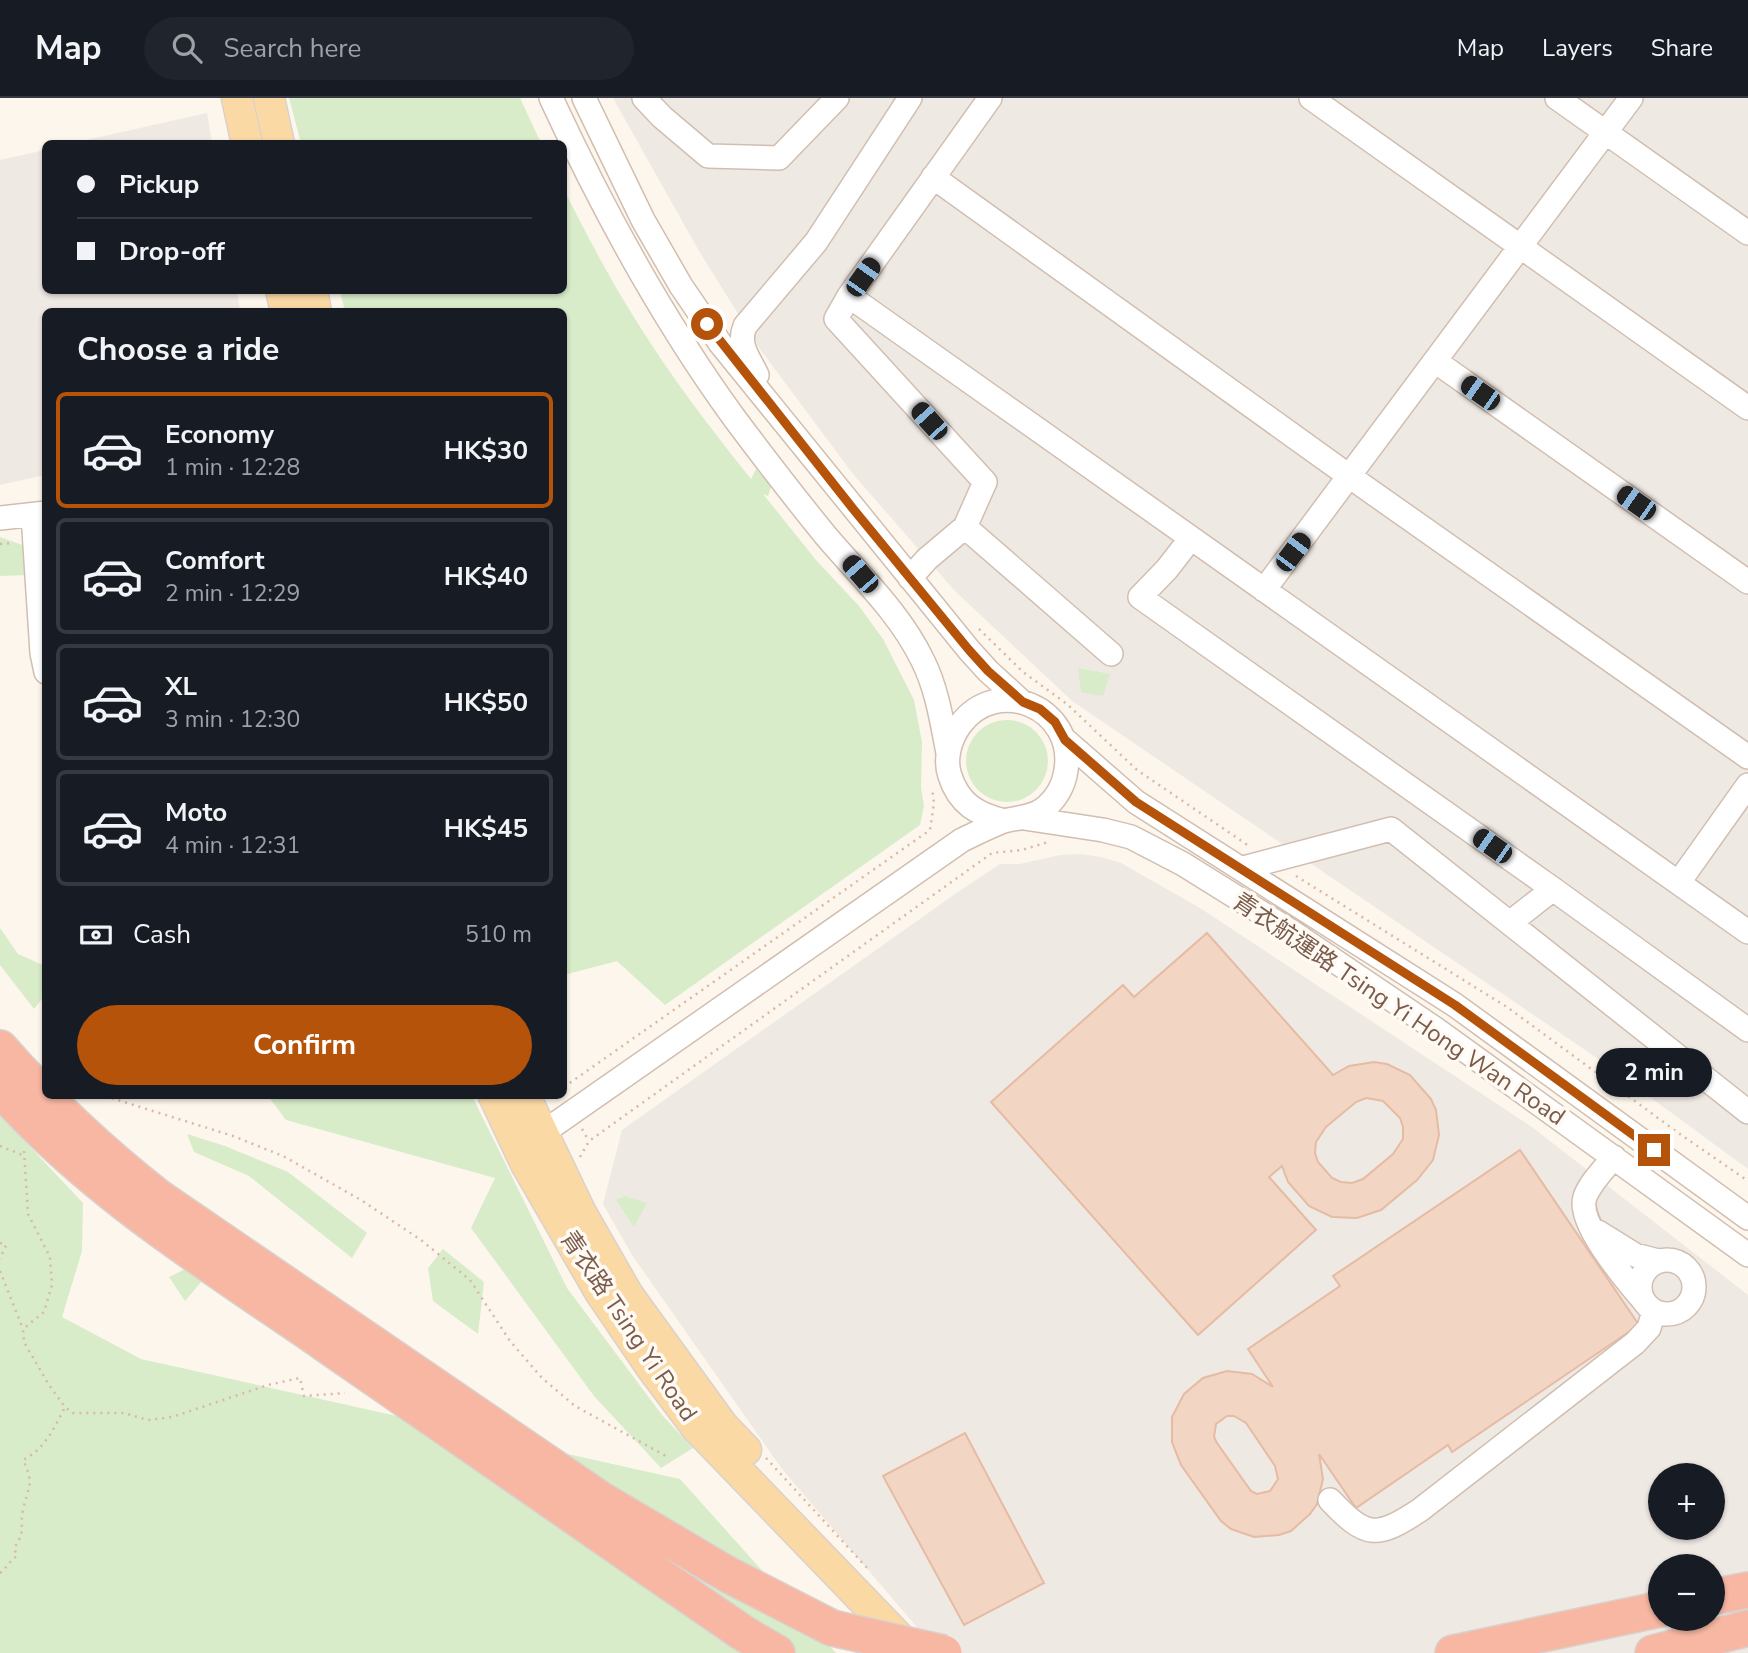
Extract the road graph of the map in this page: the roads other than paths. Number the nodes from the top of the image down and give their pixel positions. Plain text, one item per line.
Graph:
1 (237, 98) edge
2 (269, 98) edge
3 (551, 98) edge
4 (584, 98) edge
5 (644, 98) edge
6 (837, 98) edge
7 (910, 98) edge
8 (989, 98) edge
9 (1311, 98) edge
10 (1557, 98) edge
11 (1631, 98) edge
12 (1605, 133) junction
13 (246, 140) edge
14 (278, 140) edge
15 (933, 177) junction
16 (1748, 233) edge
17 (1520, 247) junction
18 (849, 296) junction
19 (1435, 362) junction
20 (765, 398) junction
21 (1748, 408) edge
22 (1349, 476) junction
23 (39, 514) edge
24 (0, 519) edge
25 (965, 527) junction
26 (1191, 538) junction
27 (910, 578) junction
28 (1748, 582) edge
29 (1264, 590) junction
30 (42, 644) edge
31 (1111, 654) dead end
32 (1023, 702) junction
33 (1065, 740) junction
34 (948, 753) junction
35 (1748, 757) edge
36 (1748, 785) edge
37 (967, 806) junction
38 (1014, 820) junction
39 (962, 840) junction
40 (1242, 867) junction
41 (1679, 882) junction
42 (1553, 889) junction
43 (1511, 922) junction
44 (1748, 932) edge
45 (1748, 1030) edge
46 (0, 1048) edge
47 (0, 1088) edge
48 (42, 1093) edge
49 (48, 1099) edge
50 (496, 1099) edge
51 (526, 1099) edge
52 (1748, 1112) edge
53 (531, 1141) junction
54 (1614, 1157) junction
55 (1721, 1198) junction
56 (1748, 1208) edge
57 (1748, 1218) edge
58 (1592, 1228) junction
59 (1748, 1255) edge
60 (1658, 1261) junction
61 (1648, 1305) junction
62 (325, 1328) junction
63 (1330, 1500) dead end
64 (1748, 1590) edge
65 (1725, 1595) edge
66 (1648, 1612) edge
67 (832, 1628) junction
68 (1748, 1628) edge
69 (777, 1653) edge
70 (902, 1653) edge
71 (914, 1653) edge
72 (932, 1653) edge
73 (944, 1653) edge
74 (1453, 1653) edge
75 (1653, 1653) edge

1 - 13 main road
2 - 14 main road
3 - 34 street
4 - 20 street
5 - 6 street
7 - 20 street
8 - 15 street
9 - 17 street
10 - 12 street
11 - 12 street
12 - 16 street
12 - 17 street
15 - 18 street
15 - 22 street
17 - 19 street
17 - 21 street
18 - 25 street
18 - 26 street
19 - 22 street
19 - 28 street
20 - 27 street
22 - 29 street
22 - 35 street
23 - 24 street
23 - 30 street
25 - 27 street
25 - 31 street
26 - 29 street
26 - 42 street
27 - 32 street
29 - 41 street
32 - 33 street
32 - 34 street
33 - 38 street
33 - 40 street, 青衣航運路 Tsing Yi Hong Wan Road
34 - 37 street
36 - 41 street
37 - 38 street
37 - 39 street
38 - 39 street
38 - 54 street, 青衣航運路 Tsing Yi Hong Wan Road
39 - 53 street
40 - 43 street
40 - 55 street, 青衣航運路 Tsing Yi Hong Wan Road
41 - 44 street
42 - 43 street
42 - 45 street
43 - 52 street
46 - 48 highway
47 - 62 highway
49 - 62 highway
50 - 53 main road, 青衣路 Tsing Yi Road
51 - 53 main road, 青衣路 Tsing Yi Road
53 - 71 main road, 青衣路 Tsing Yi Road
53 - 72 main road, 青衣路 Tsing Yi Road
54 - 58 street
54 - 59 street, 青衣航運路 Tsing Yi Hong Wan Road
55 - 56 street
55 - 57 street, 青衣航運路 Tsing Yi Hong Wan Road
58 - 60 street
58 - 61 street
60 - 61 street
60 - 61 street
61 - 63 street
62 - 67 highway
62 - 69 highway
64 - 65 highway
66 - 74 highway
67 - 70 highway, bridge
67 - 73 highway, bridge
68 - 75 highway

